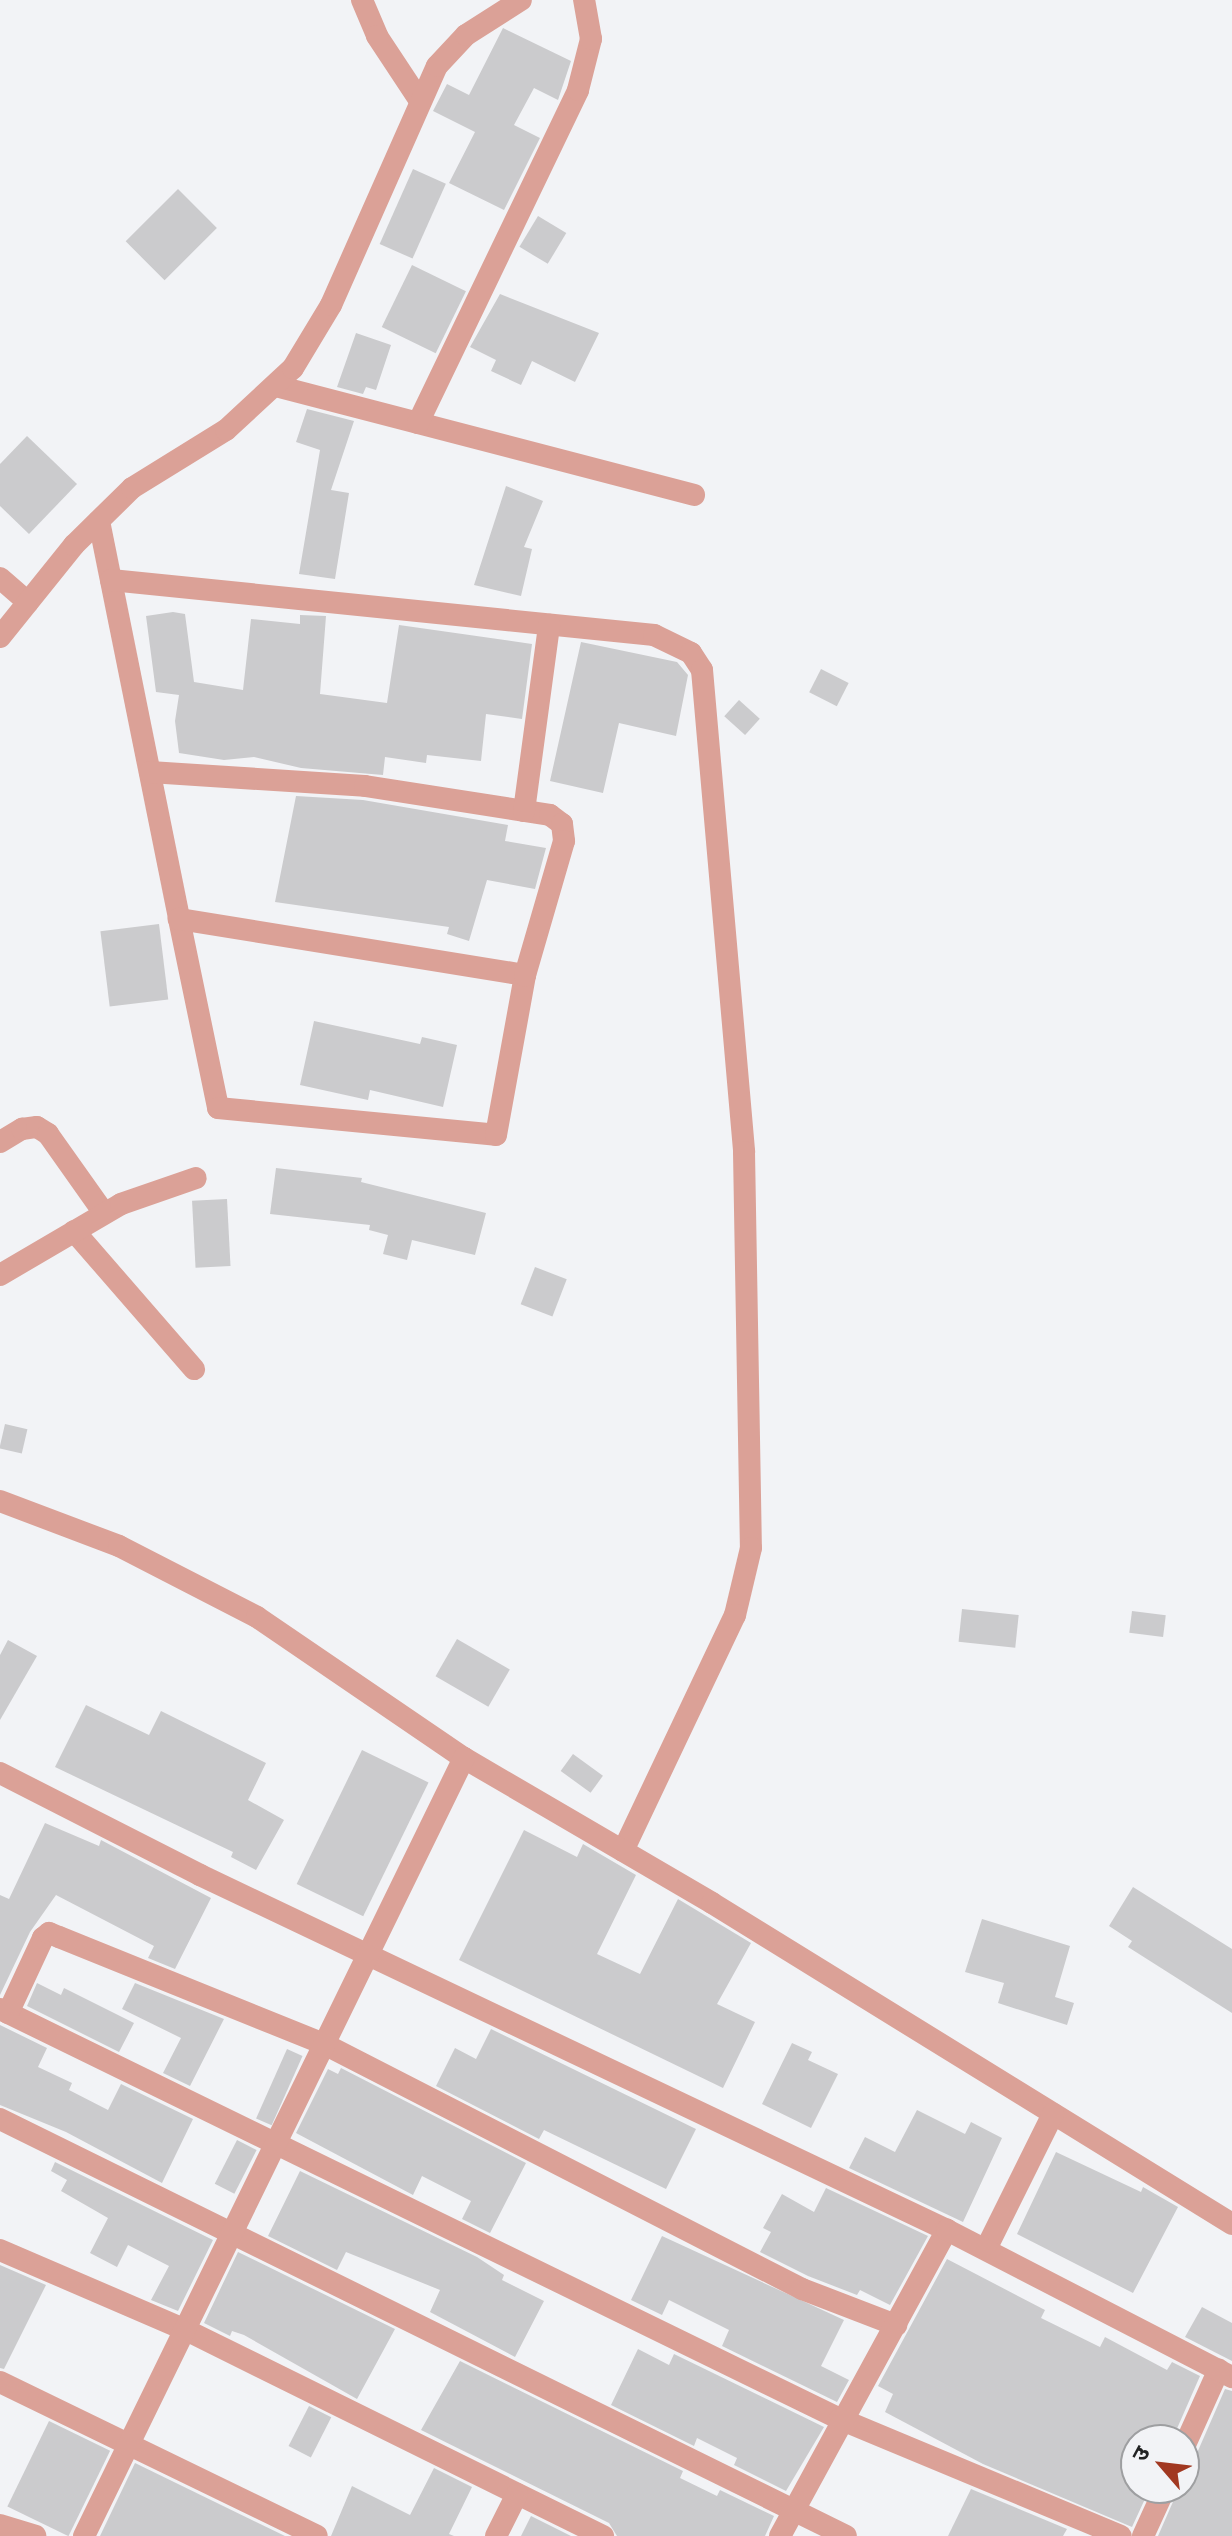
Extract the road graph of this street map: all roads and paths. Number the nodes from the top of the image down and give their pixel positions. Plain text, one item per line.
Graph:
1 (362, 0) edge
2 (521, 0) edge
3 (584, 0) edge
4 (418, 98) junction
5 (276, 386) junction
6 (418, 423) junction
7 (694, 495) dead end
8 (99, 521) junction
9 (0, 578) edge
10 (111, 580) junction
11 (28, 602) junction
12 (549, 625) junction
13 (0, 637) edge
14 (150, 772) junction
15 (524, 811) junction
16 (179, 919) junction
17 (525, 975) junction
18 (0, 1142) edge
19 (196, 1178) dead end
20 (104, 1213) junction
21 (74, 1231) junction
22 (0, 1275) edge
23 (194, 1369) dead end
24 (0, 1501) edge
25 (464, 1758) junction
26 (0, 1773) edge
27 (623, 1851) junction
28 (369, 1955) junction
29 (4, 2011) edge
30 (326, 2045) junction
31 (1053, 2114) junction
32 (0, 2119) edge
33 (277, 2147) junction
34 (1232, 2224) edge
35 (947, 2230) junction
36 (236, 2232) junction
37 (986, 2249) junction
38 (0, 2250) edge
39 (896, 2325) junction
40 (188, 2331) junction
41 (1226, 2373) edge
42 (0, 2382) edge
43 (840, 2419) junction
44 (1197, 2424) edge
45 (131, 2443) junction
46 (517, 2494) junction
47 (1158, 2504) edge
48 (795, 2512) junction
49 (0, 2525) edge
50 (35, 2536) edge
51 (84, 2536) edge
52 (317, 2536) edge
53 (496, 2536) edge
54 (603, 2536) edge
55 (780, 2536) edge
56 (846, 2536) edge
57 (1121, 2536) edge
58 (1143, 2536) edge

1 - 4 street
2 - 4 street
3 - 6 street
4 - 5 street
5 - 6 street
5 - 8 street
6 - 7 street
8 - 10 street
8 - 11 street
9 - 11 street
10 - 12 street
10 - 14 street
11 - 13 street
12 - 15 street
12 - 27 street
14 - 15 street
14 - 16 street
15 - 17 street
16 - 17 street
16 - 17 street
18 - 20 street
19 - 20 street
20 - 21 street
21 - 22 street
21 - 23 street
24 - 25 street
25 - 27 street
25 - 28 street
26 - 28 street
27 - 31 street
28 - 30 street
28 - 35 street
29 - 30 street
29 - 33 street
30 - 33 street
30 - 39 street
31 - 34 street
31 - 37 street
32 - 36 street
33 - 36 street
33 - 43 street
35 - 37 street
35 - 39 street
36 - 40 street
36 - 48 street
37 - 41 street
38 - 40 street
39 - 43 street
40 - 45 street
40 - 46 street
41 - 44 street
42 - 45 street
43 - 48 street
43 - 57 street
45 - 51 street
45 - 52 street
46 - 53 street
46 - 54 street
47 - 58 street
48 - 55 street
48 - 56 street
49 - 50 street

